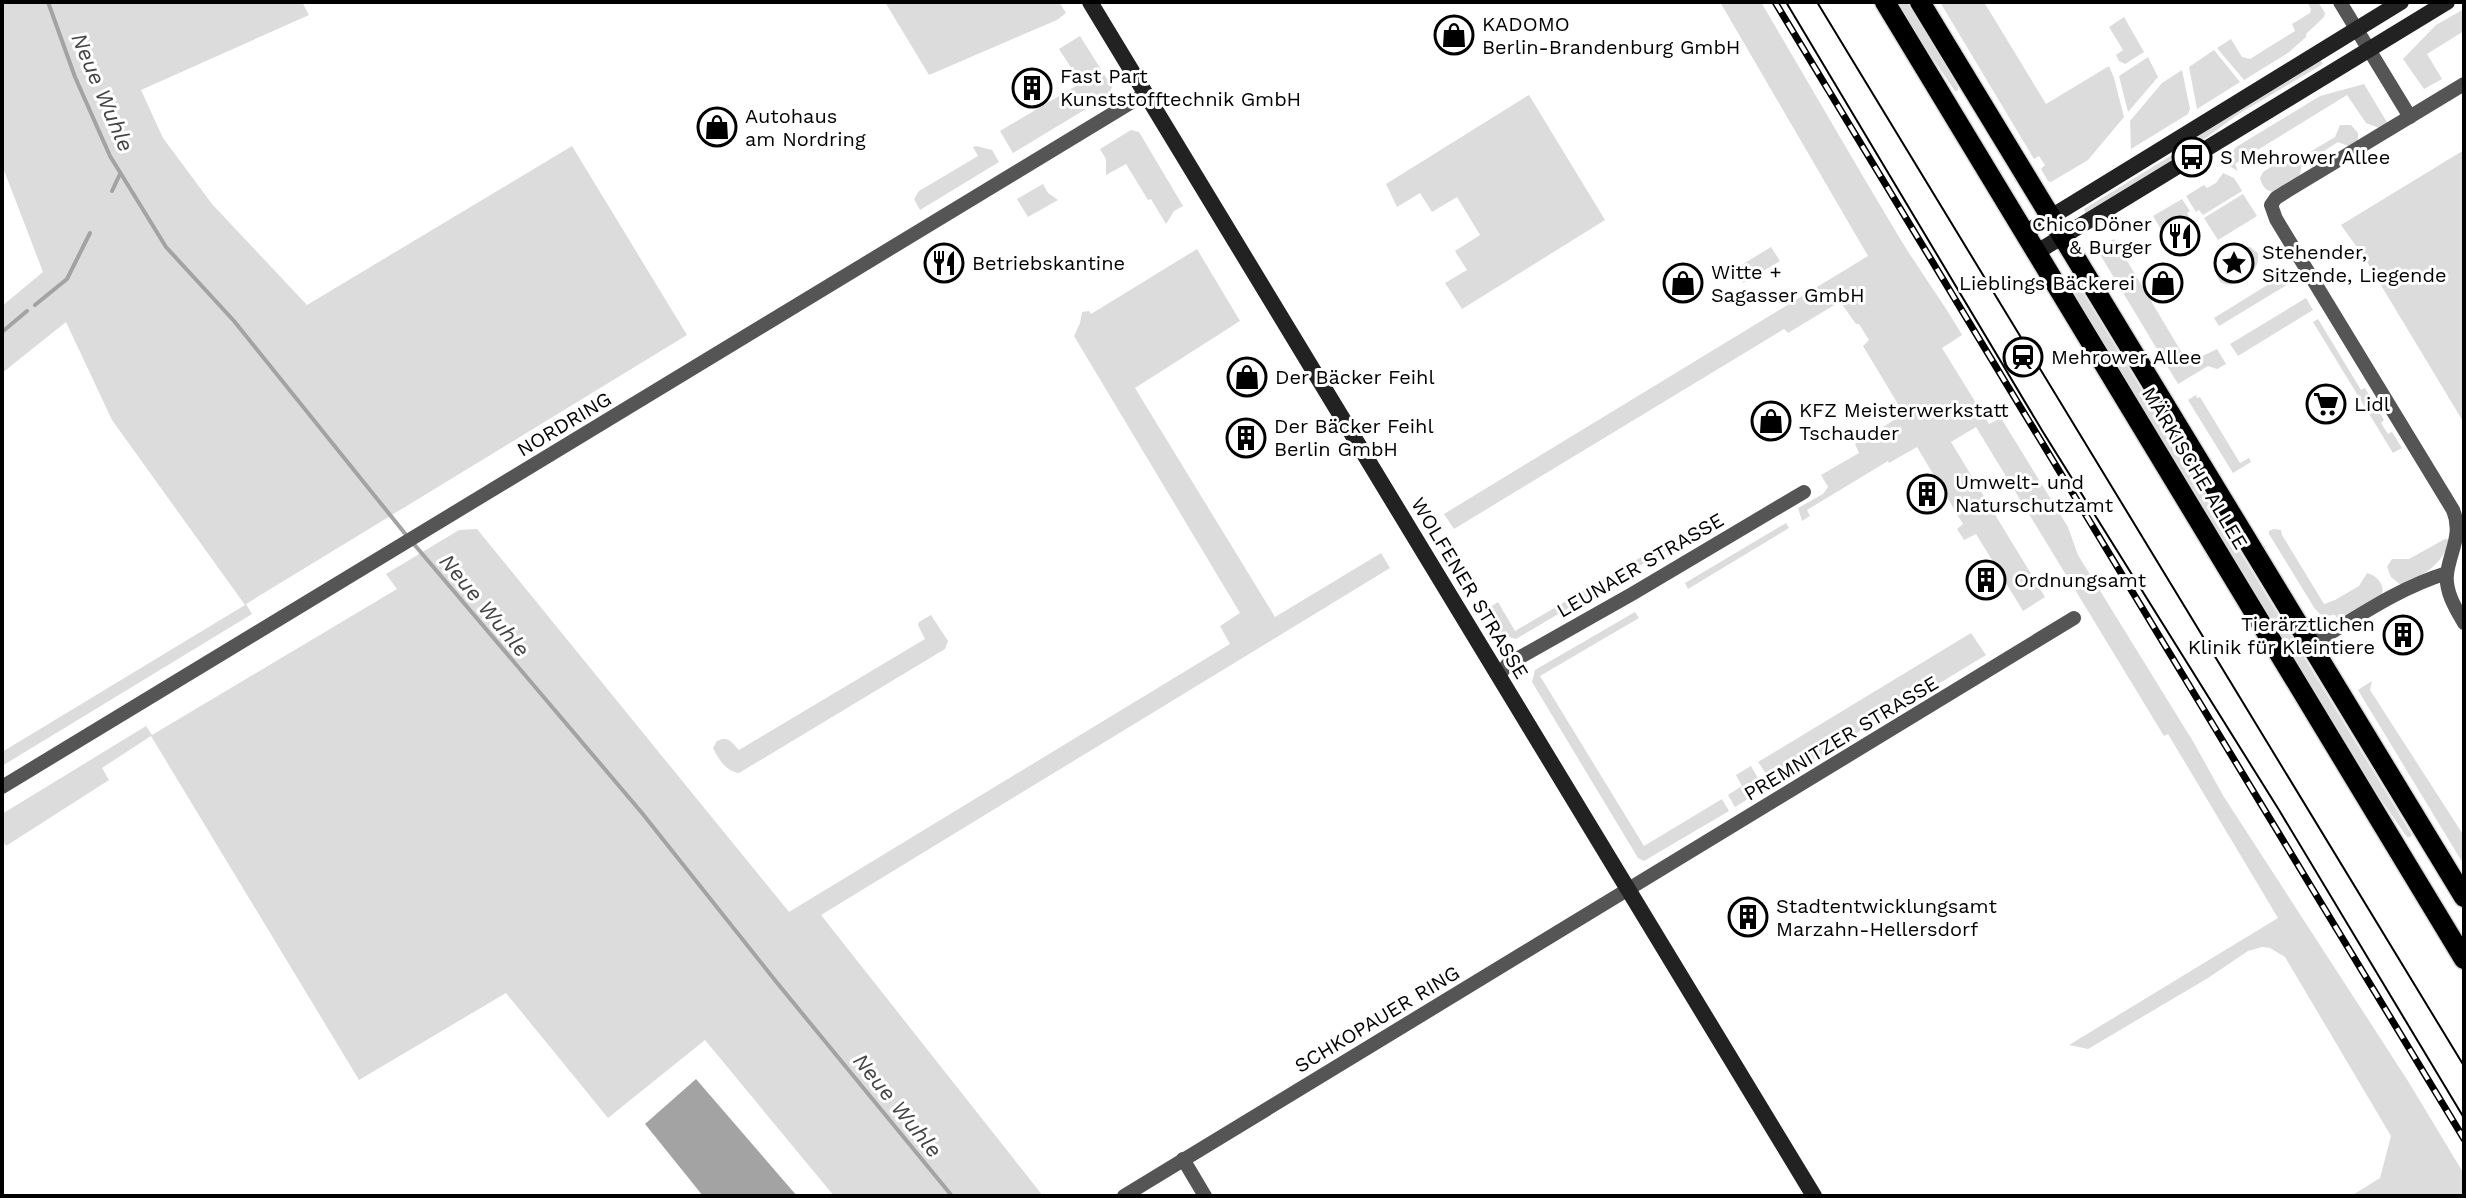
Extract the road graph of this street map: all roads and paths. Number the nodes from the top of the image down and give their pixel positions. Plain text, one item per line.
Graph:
1 (1090, 2) edge
2 (1885, 2) edge
3 (1920, 2) edge
4 (2340, 2) edge
5 (2401, 2) edge
6 (2447, 2) edge
7 (2356, 28) junction
8 (2369, 48) junction
9 (2464, 84) edge
10 (1145, 94) junction
11 (2410, 117) junction
12 (2051, 217) junction
13 (2025, 233) junction
14 (2064, 235) junction
15 (2037, 252) junction
16 (2085, 270) junction
17 (2057, 286) junction
18 (1804, 492) dead end
19 (2447, 573) junction
20 (2074, 618) dead end
21 (2464, 623) edge
22 (2312, 644) junction
23 (1499, 675) junction
24 (2, 787) edge
25 (1628, 891) junction
26 (2464, 897) edge
27 (2464, 959) edge
28 (1183, 1159) junction
29 (1124, 1196) edge
30 (1205, 1196) edge
31 (1814, 1196) edge

1 - 10 street, WOLFENER STRASSE
2 - 13 main road, MÄRKISCHE ALLEE
3 - 12 main road, MÄRKISCHE ALLEE
4 - 7 street
5 - 7 street
6 - 8 street
7 - 8 street
7 - 12 street
8 - 11 street
8 - 14 street
9 - 11 street
10 - 23 street, WOLFENER STRASSE
10 - 24 street, NORDRING
11 - 19 street
12 - 13 street
12 - 14 main road, MÄRKISCHE ALLEE
13 - 15 main road, MÄRKISCHE ALLEE
14 - 15 street
14 - 16 main road, MÄRKISCHE ALLEE
15 - 17 main road, MÄRKISCHE ALLEE
16 - 17 main road
16 - 22 main road, MÄRKISCHE ALLEE
17 - 27 main road, MÄRKISCHE ALLEE
18 - 23 street, LEUNAER STRASSE
19 - 21 street
19 - 22 street
20 - 25 street, PREMNITZER STRASSE
22 - 26 main road, MÄRKISCHE ALLEE
23 - 25 street, WOLFENER STRASSE
25 - 28 street, SCHKOPAUER RING
25 - 31 street, WOLFENER STRASSE
28 - 29 street, SCHKOPAUER RING
28 - 30 street

